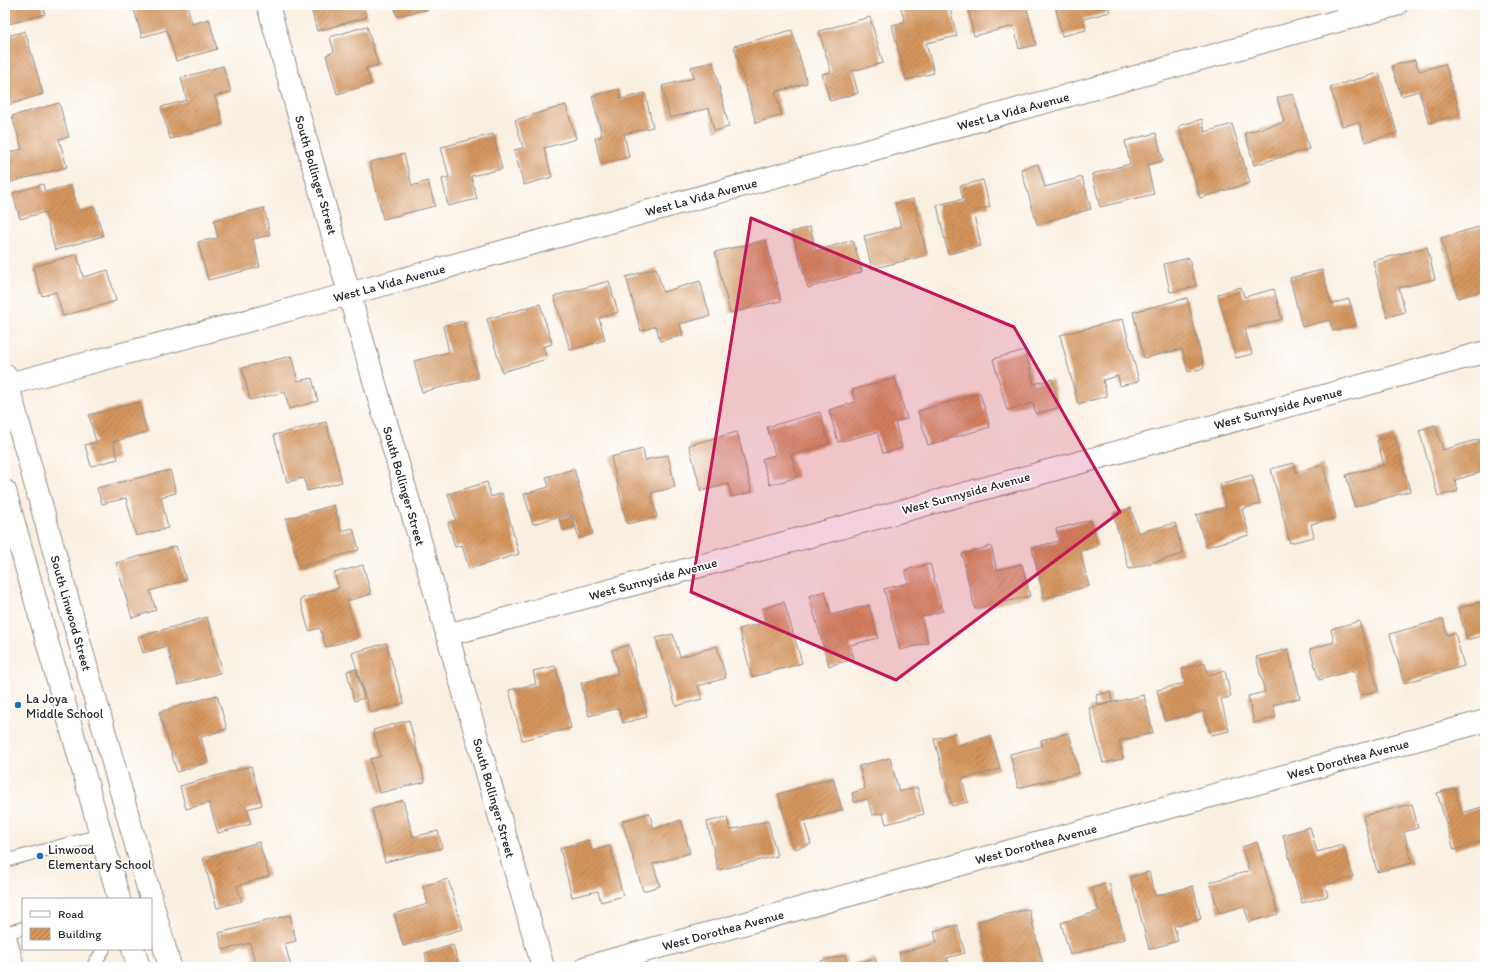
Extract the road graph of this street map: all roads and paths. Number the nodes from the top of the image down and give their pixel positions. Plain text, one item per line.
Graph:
1 (268, 5) edge
2 (1396, 5) edge
3 (349, 294) junction
4 (1485, 352) edge
5 (6, 382) edge
6 (5, 491) edge
7 (447, 635) junction
8 (1485, 721) edge
9 (100, 834) junction
10 (5, 861) edge
11 (119, 898) edge
12 (139, 898) edge
13 (151, 898) edge
14 (152, 903) edge
15 (22, 928) edge
16 (7, 932) edge
17 (152, 945) edge
18 (103, 950) edge
19 (133, 950) edge
20 (18, 967) edge
21 (94, 967) edge
22 (139, 967) edge
23 (158, 967) edge
24 (170, 967) edge
25 (543, 967) edge
26 (586, 967) edge

1 - 3 street, South Bollinger Street
2 - 3 street, West La Vida Avenue
3 - 5 street, West La Vida Avenue
3 - 7 street, South Bollinger Street
4 - 7 street, West Sunnyside Avenue
5 - 13 street, South Linwood Street
6 - 9 street
7 - 25 street, South Bollinger Street
8 - 26 street, West Dorothea Avenue
9 - 10 lane
9 - 11 street
9 - 12 street
14 - 24 street, South Linwood Street
15 - 16 lane
16 - 20 lane
17 - 23 street
18 - 21 lane
19 - 22 street

